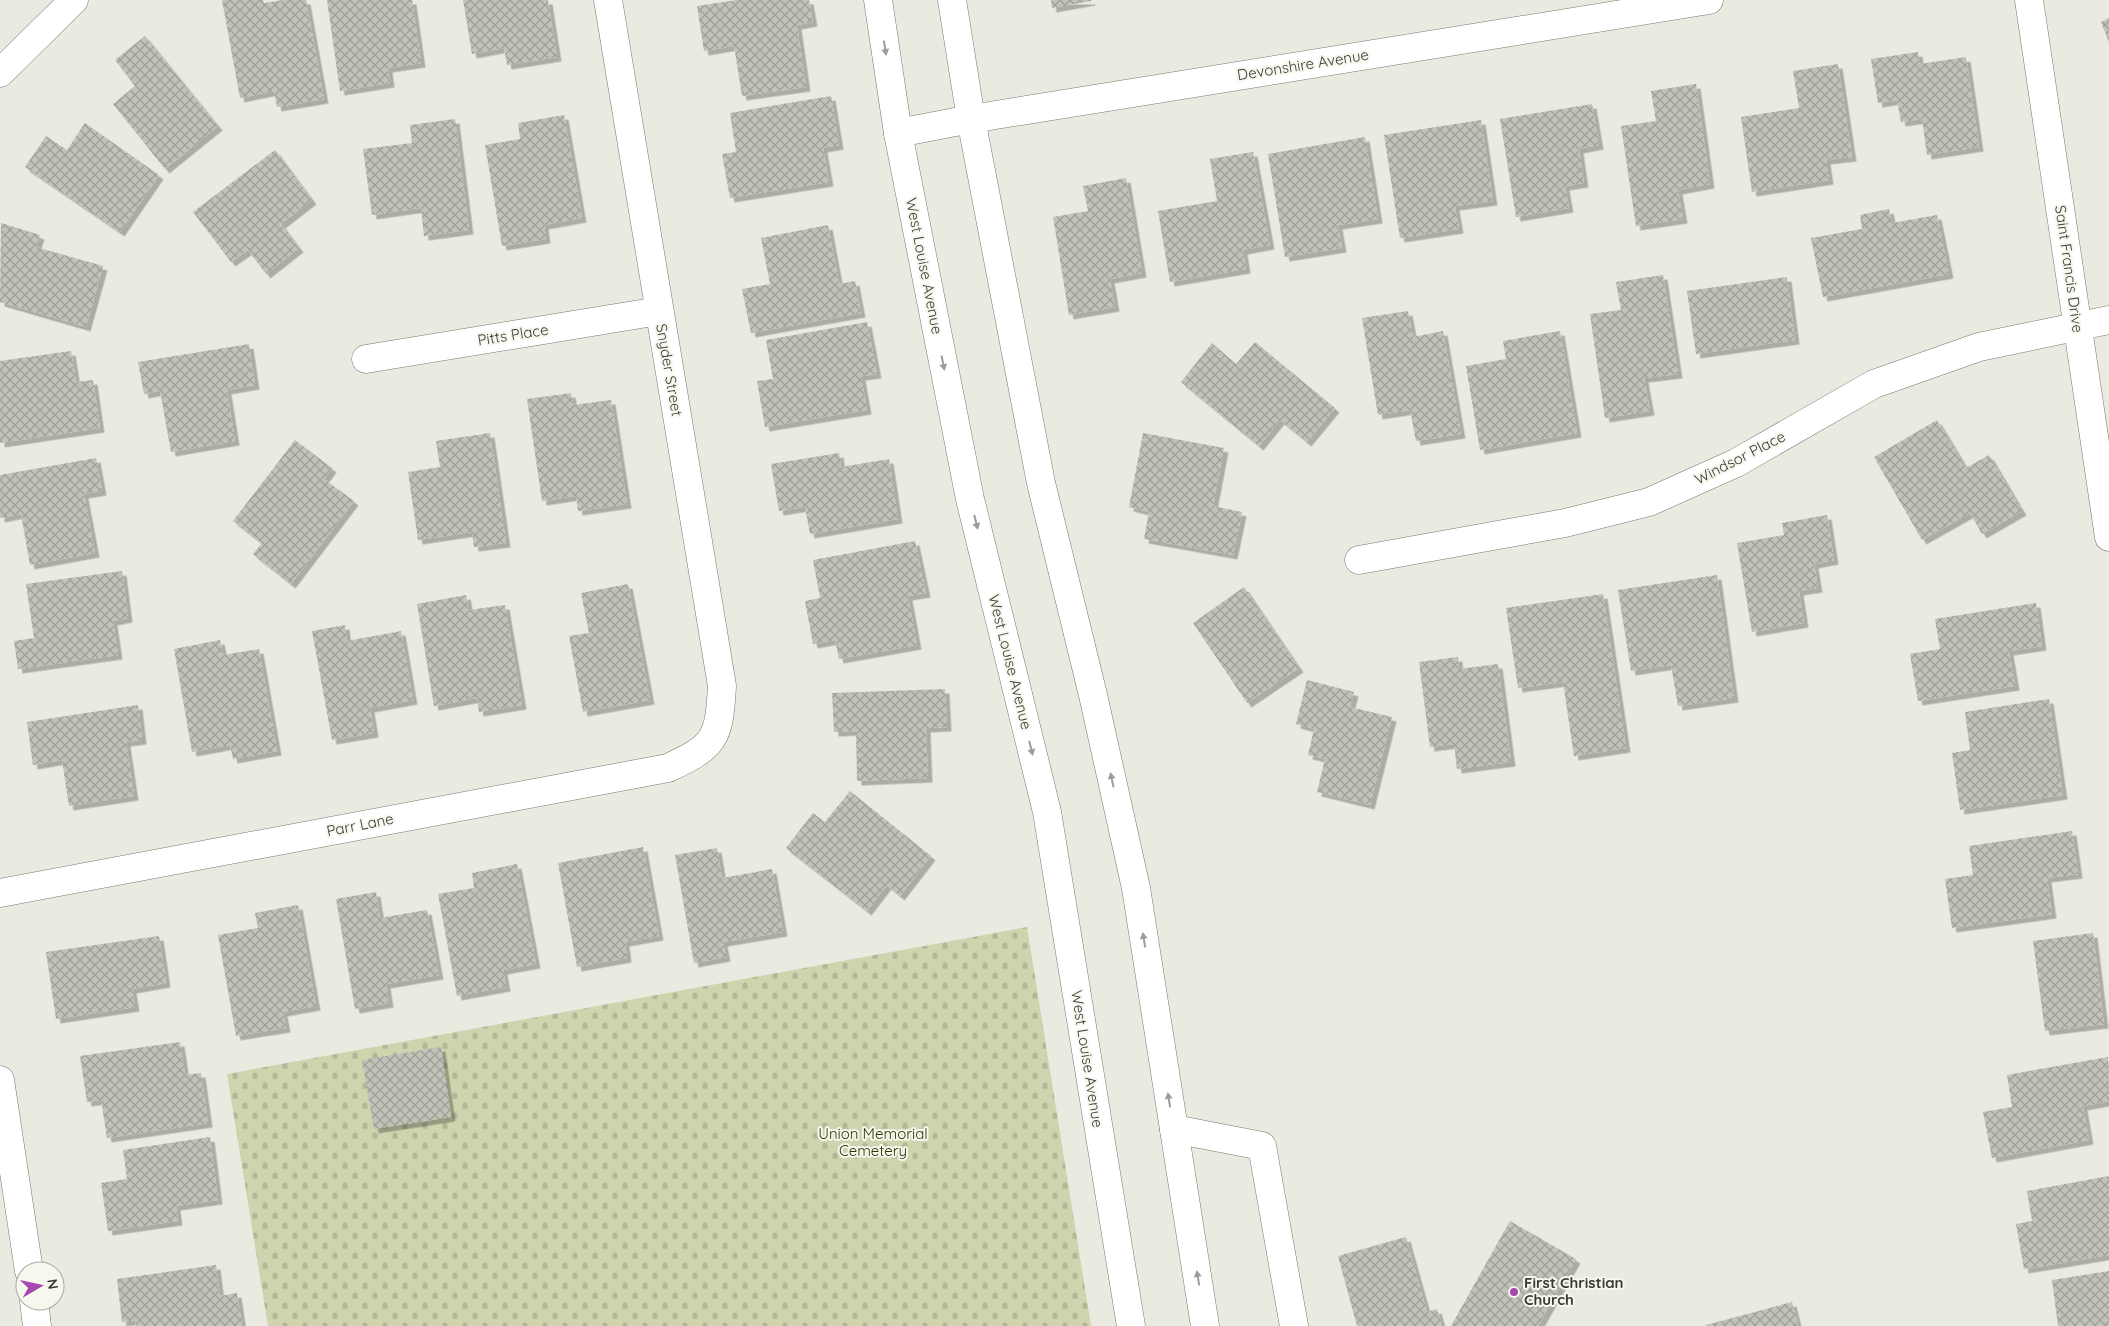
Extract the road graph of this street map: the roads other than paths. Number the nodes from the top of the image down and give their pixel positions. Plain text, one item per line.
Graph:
1 (74, 0) edge
2 (608, 0) edge
3 (878, 0) edge
4 (952, 0) edge
5 (1709, 0) edge
6 (2029, 0) edge
7 (0, 73) edge
8 (971, 119) junction
9 (898, 133) junction
10 (659, 311) junction
11 (2109, 320) edge
12 (2078, 325) junction
13 (366, 359) dead end
14 (2109, 537) edge
15 (1359, 560) dead end
16 (712, 740) joint
17 (0, 893) edge
18 (0, 1080) edge
19 (1174, 1129) junction
20 (27, 1261) edge
21 (35, 1311) edge
22 (37, 1326) edge
23 (1131, 1326) edge
24 (1206, 1326) edge
25 (1294, 1326) edge

1 - 7 street
2 - 10 street, Snyder Street
3 -> 9 street, West Louise Avenue
4 - 8 street
5 - 8 street, Devonshire Avenue
6 - 12 street, Saint Francis Drive
8 - 9 street, Devonshire Avenue
19 -> 8 street
9 -> 23 street, West Louise Avenue
10 - 13 street, Pitts Place
10 - 16 street, Snyder Street
11 - 12 street, Windsor Place
12 - 14 street, Saint Francis Drive
12 - 15 street, Windsor Place
16 - 17 street, Parr Lane
18 - 20 street
24 -> 19 street
19 - 25 street
21 - 22 street

